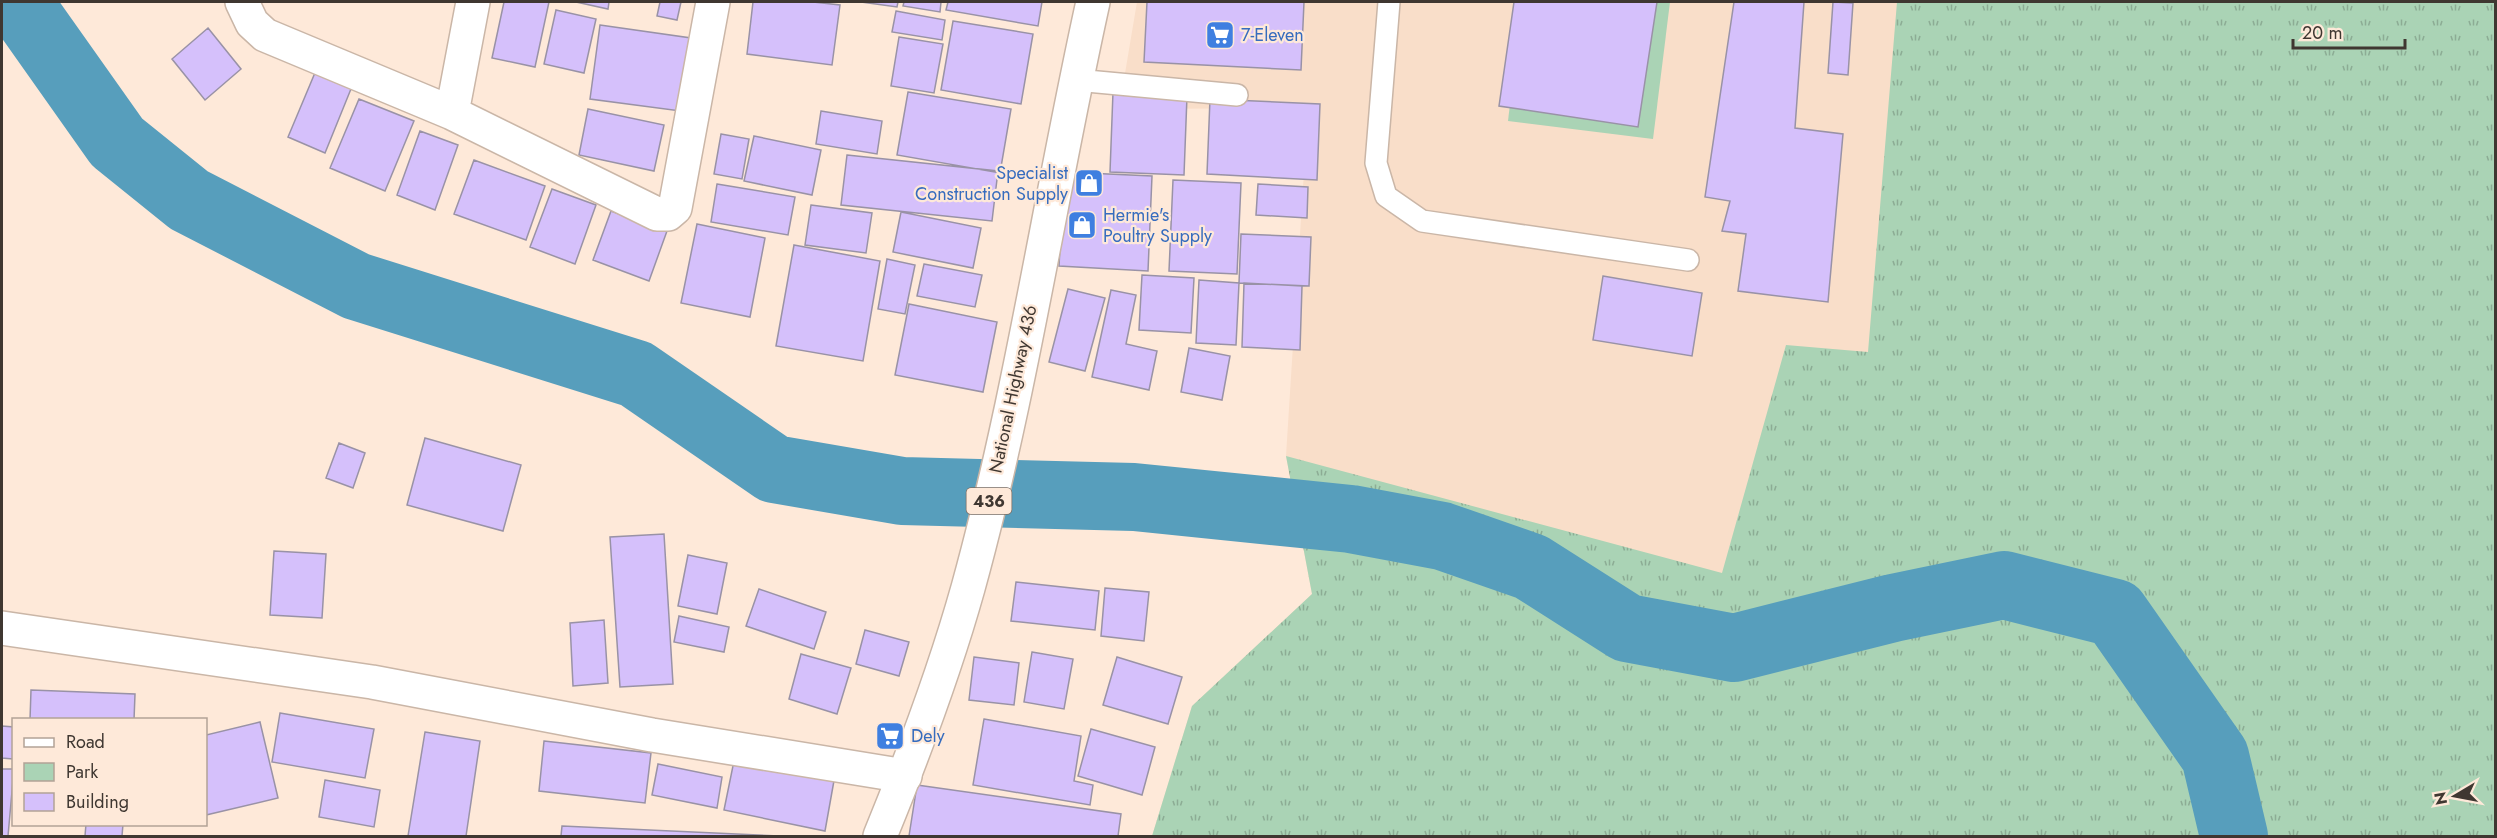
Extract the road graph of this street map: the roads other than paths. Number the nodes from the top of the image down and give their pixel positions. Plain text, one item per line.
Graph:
1 (242, 2) edge
2 (473, 2) edge
3 (713, 2) edge
4 (1093, 2) edge
5 (1389, 2) edge
6 (1076, 81) junction
7 (1237, 95) dead end
8 (452, 113) junction
9 (1688, 260) dead end
10 (2, 628) edge
11 (905, 776) junction
12 (880, 837) edge

1 - 8 street
2 - 8 street
3 - 8 street
4 - 6 street, National Highway 436 / 436
5 - 9 lane
6 - 7 lane
6 - 11 street, National Highway 436 / 436
10 - 11 street
11 - 12 street, National Highway 436 / 436

